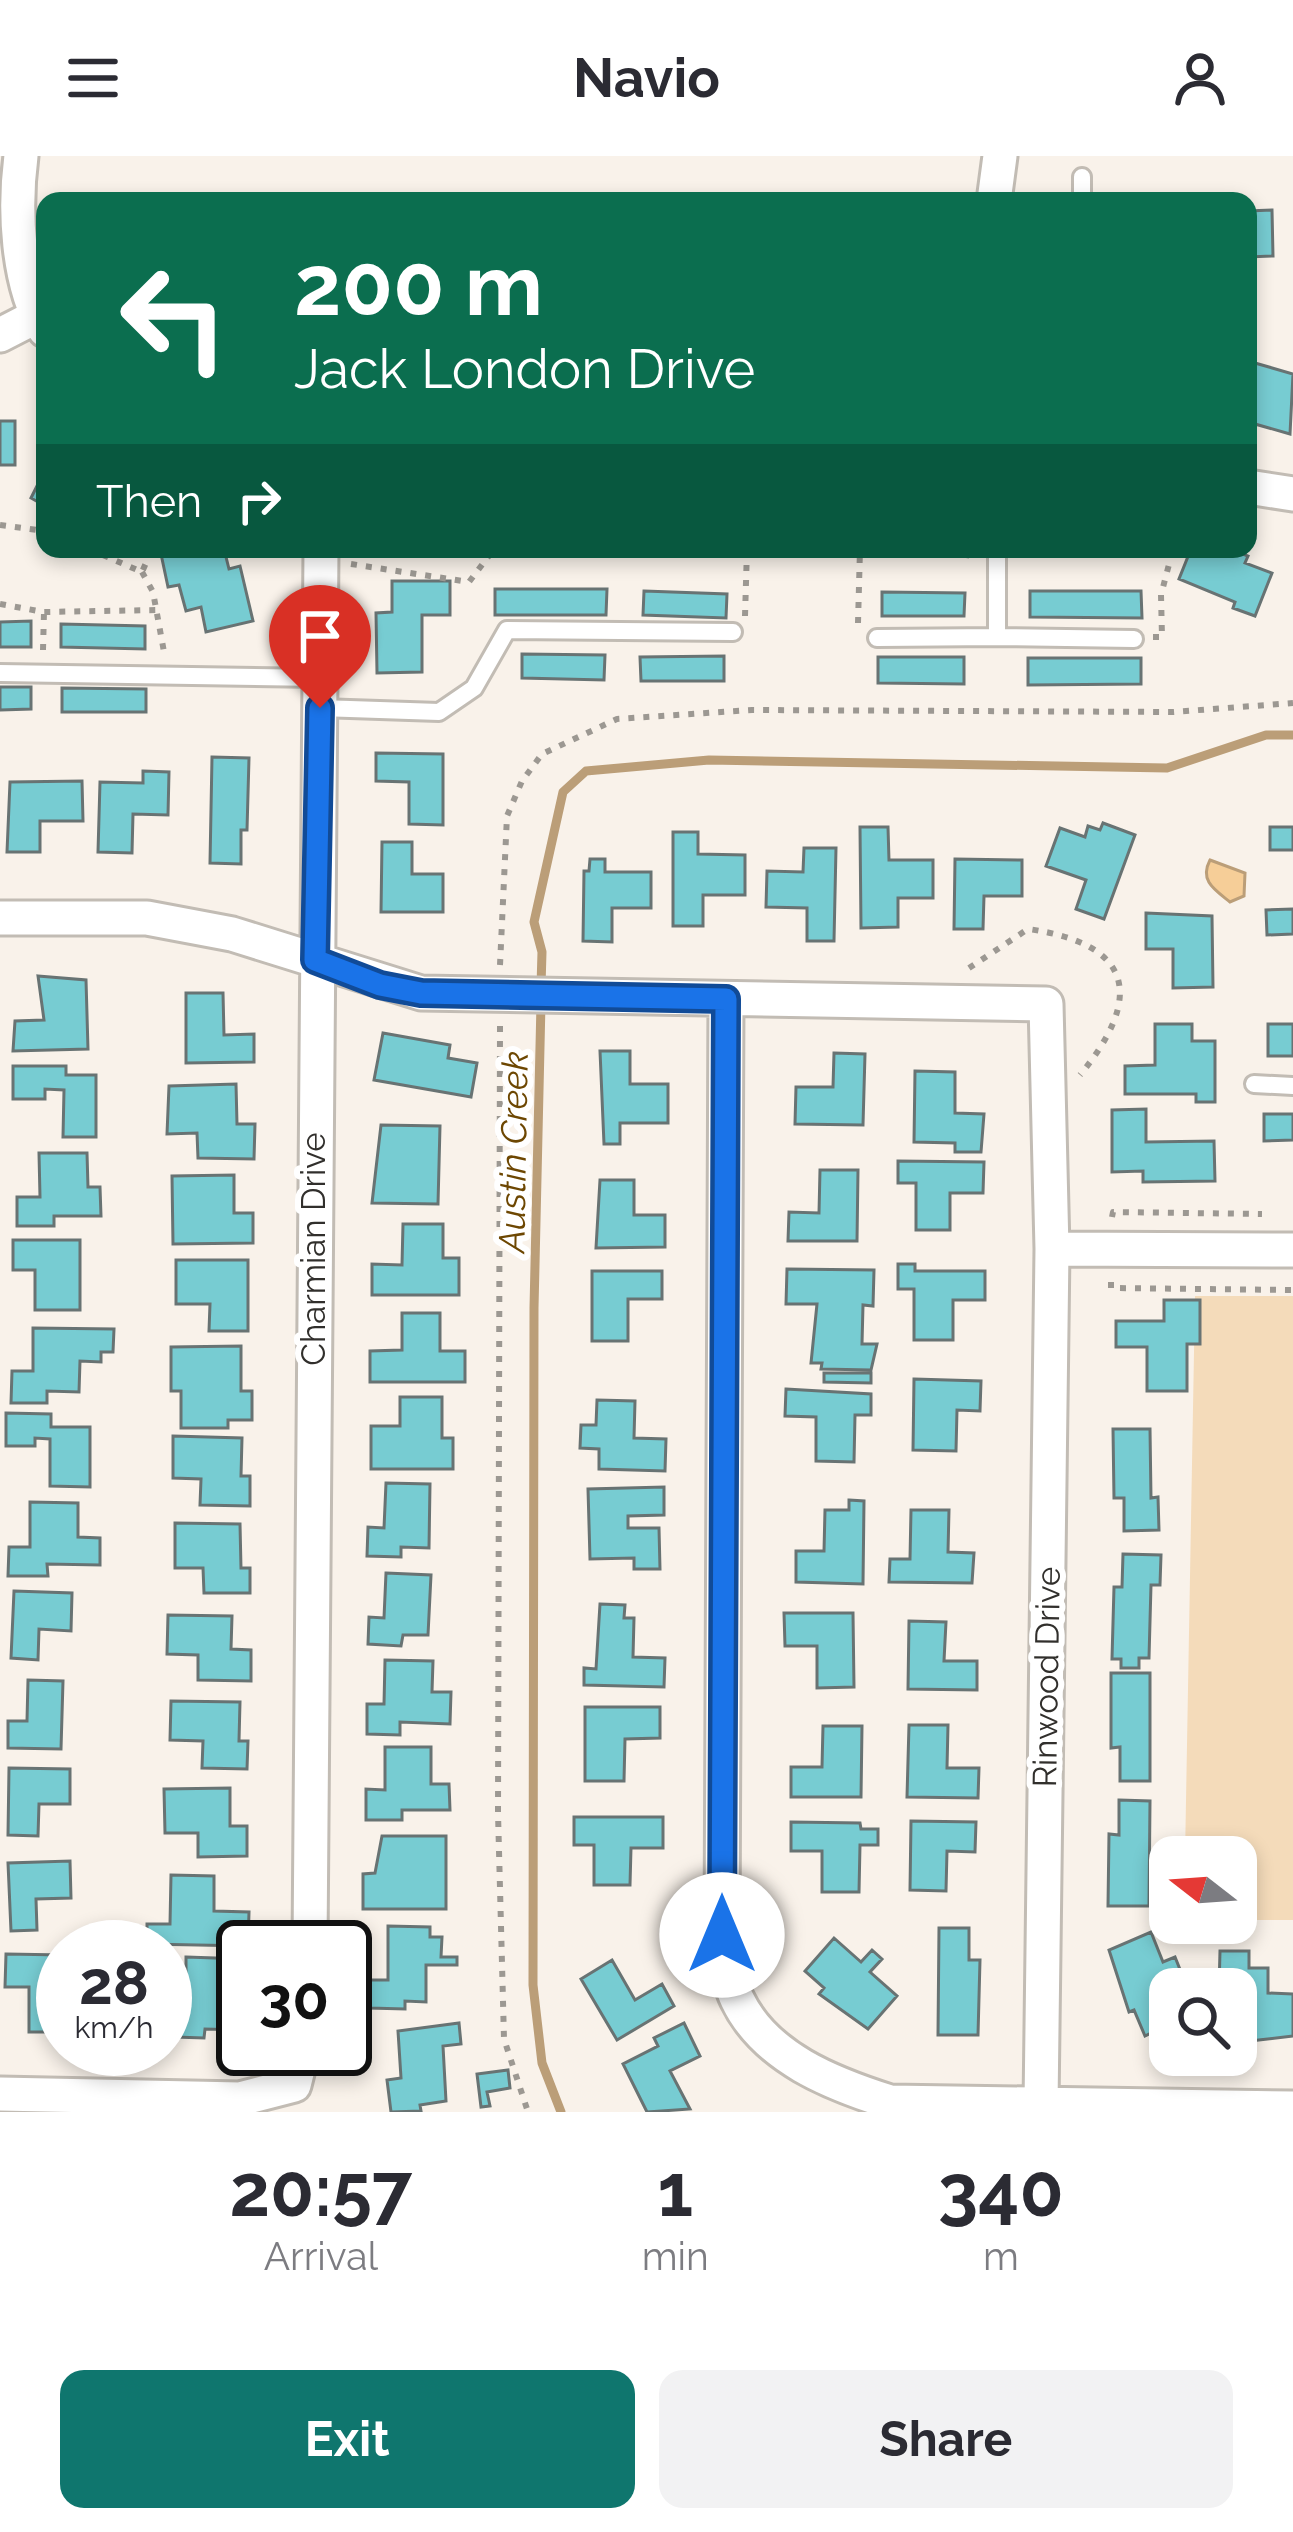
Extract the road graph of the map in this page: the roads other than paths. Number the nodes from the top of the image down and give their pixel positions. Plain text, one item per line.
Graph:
1 (21, 156) edge
2 (1000, 156) edge
3 (1082, 177) dead end
4 (995, 192) edge
5 (1082, 192) edge
6 (36, 303) edge
7 (36, 324) edge
8 (0, 334) edge
9 (1257, 488) edge
10 (1293, 494) edge
11 (322, 558) edge
12 (997, 558) edge
13 (733, 632) road end
14 (997, 637) junction
15 (877, 638) road end
16 (1133, 639) road end
17 (0, 673) edge
18 (320, 693) junction
19 (0, 918) edge
20 (315, 960) junction
21 (726, 999) junction
22 (1254, 1084) dead end
23 (1293, 1086) edge
24 (1052, 1249) junction
25 (1293, 1250) edge
26 (310, 1920) edge
27 (296, 2076) edge
28 (0, 2094) edge
29 (1042, 2104) junction
30 (1293, 2108) edge

1 - 6 street
2 - 4 street
3 - 5 lane
7 - 8 street
9 - 10 street
11 - 18 street, Charmian Drive
12 - 14 lane
13 - 18 lane
14 - 15 lane
14 - 16 lane
17 - 18 lane
18 - 20 street, Charmian Drive
19 - 20 street
20 - 21 street
20 - 26 street, Charmian Drive
21 - 24 street, Rinwood Drive
21 - 29 street
22 - 23 lane
24 - 25 street
24 - 29 street, Rinwood Drive
27 - 28 street
29 - 30 street

